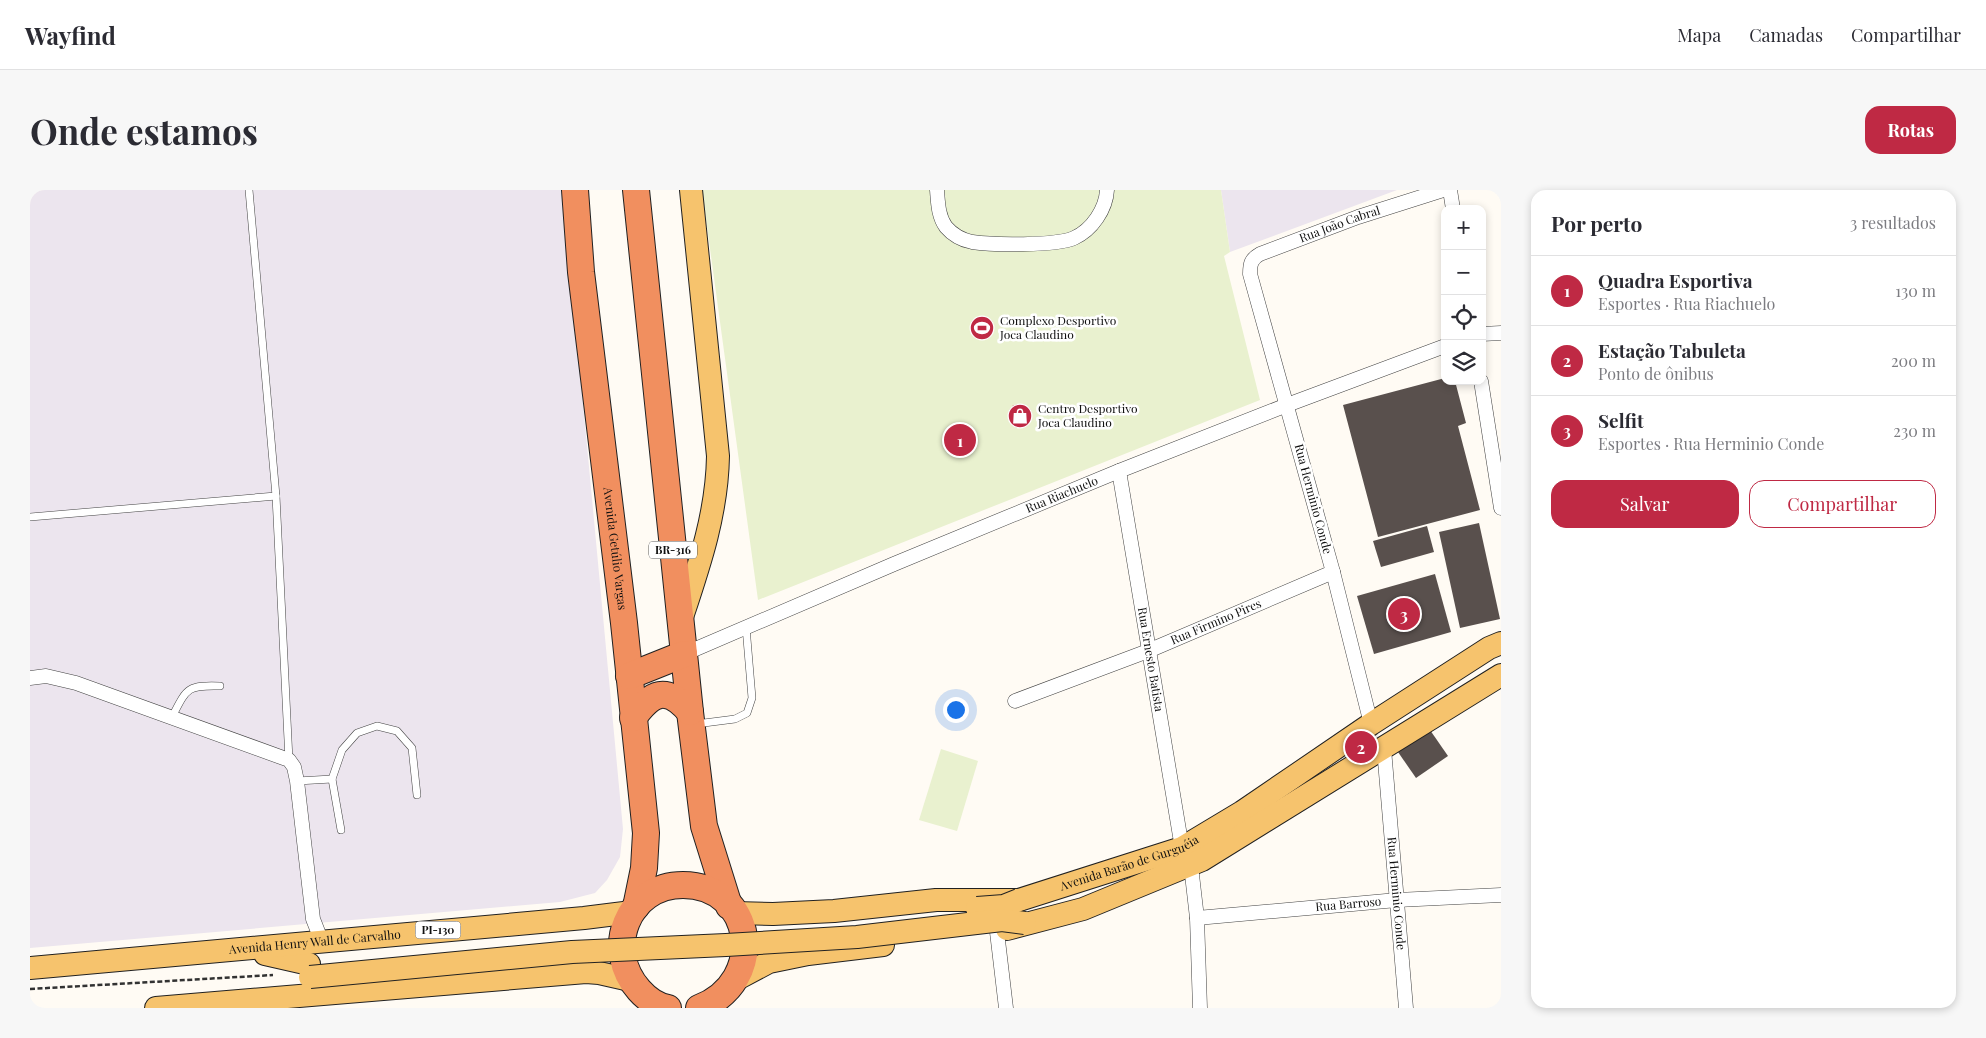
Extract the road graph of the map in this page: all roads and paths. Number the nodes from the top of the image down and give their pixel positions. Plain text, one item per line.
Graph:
1 (249, 190) edge
2 (575, 190) edge
3 (636, 190) edge
4 (691, 190) edge
5 (937, 190) edge
6 (1107, 190) edge
7 (1444, 190) edge
8 (1450, 190) edge
9 (1452, 205) edge
10 (1250, 274) joint
11 (1501, 333) edge
12 (1486, 334) edge
13 (1441, 347) edge
14 (1481, 385) edge
15 (1286, 405) junction
16 (1119, 471) junction
17 (276, 496) junction
18 (1501, 508) edge
19 (30, 517) edge
20 (1333, 572) junction
21 (681, 621) junction
22 (746, 627) junction
23 (1501, 643) edge
24 (1148, 651) junction
25 (684, 654) junction
26 (629, 676) junction
27 (1501, 676) edge
28 (30, 678) edge
29 (220, 686) dead end
30 (1015, 701) dead end
31 (172, 717) junction
32 (633, 718) junction
33 (690, 718) junction
34 (1371, 724) junction
35 (1384, 749) junction
36 (289, 760) junction
37 (332, 779) junction
38 (297, 781) junction
39 (417, 795) dead end
40 (341, 830) dead end
41 (1186, 857) junction
42 (1501, 895) edge
43 (1019, 900) junction
44 (1397, 900) junction
45 (725, 903) junction
46 (634, 910) junction
47 (1197, 918) junction
48 (1025, 923) junction
49 (997, 932) junction
50 (322, 942) junction
51 (244, 949) junction
52 (30, 968) edge
53 (310, 970) junction
54 (277, 975) dead end
55 (631, 982) junction
56 (30, 989) edge
57 (724, 995) edge
58 (252, 1000) junction
59 (156, 1008) edge
60 (646, 1008) edge
61 (668, 1008) edge
62 (1006, 1008) edge
63 (1200, 1008) edge
64 (1406, 1008) edge

1 - 17 lane
2 - 26 highway, Avenida Getúlio Vargas
3 - 21 highway, BR-316
4 - 21 main road
5 - 6 street
7 - 10 street, Rua João Cabral
8 - 9 street
10 - 15 street, Rua Herminio Conde
11 - 12 street
13 - 15 street, Rua Riachuelo
14 - 18 street
15 - 16 street, Rua Riachuelo
15 - 20 street, Rua Herminio Conde
16 - 22 street, Rua Riachuelo
16 - 24 street, Rua Ernesto Batista
17 - 19 lane
17 - 36 lane
20 - 24 street, Rua Firmino Pires
20 - 34 street, Rua Herminio Conde
21 - 25 highway, BR-316
22 - 25 street, Rua Riachuelo
22 - 33 lane
23 - 34 main road, Avenida Barão de Gurguéia
24 - 30 street, Rua Firmino Pires
24 - 41 street, Rua Ernesto Batista
25 - 26 highway
25 - 33 highway, BR-316
26 - 32 highway, Avenida Getúlio Vargas
27 - 35 main road, Avenida Barão de Gurguéia
28 - 31 street
29 - 31 lane
31 - 36 street
32 - 33 highway
32 - 46 highway, Avenida Getúlio Vargas
33 - 45 highway, BR-316
34 - 41 main road, Avenida Barão de Gurguéia
35 - 41 main road, Avenida Barão de Gurguéia
35 - 44 street, Rua Herminio Conde
36 - 38 street
37 - 38 lane
37 - 39 lane
37 - 40 lane
38 - 50 street
41 - 43 main road, Avenida Barão de Gurguéia
41 - 47 street, Rua Ernesto Batista
41 - 48 main road, Avenida Barão de Gurguéia
42 - 44 street, Rua Barroso
43 - 45 main road, Avenida Barão de Gurguéia
43 - 53 main road, bridge
44 - 47 street, Rua Barroso
44 - 64 street, Rua Herminio Conde
45 - 46 highway
45 - 57 highway, BR-316
46 - 50 main road, Avenida Henry Wall de Carvalho / PI-130
46 - 55 highway, Avenida Getúlio Vargas
47 - 63 street, Rua Ernesto Batista
48 - 49 main road, Avenida Barão de Gurguéia
48 - 53 main road, bridge
49 - 57 main road, Avenida Barão de Gurguéia
49 - 62 street
50 - 51 main road, Avenida Henry Wall de Carvalho / PI-130
51 - 52 main road, Avenida Henry Wall de Carvalho / PI-130
51 - 53 main road
53 - 58 main road
54 - 56 path
55 - 58 main road
55 - 60 highway, Avenida Getúlio Vargas
55 - 61 highway
58 - 59 main road

